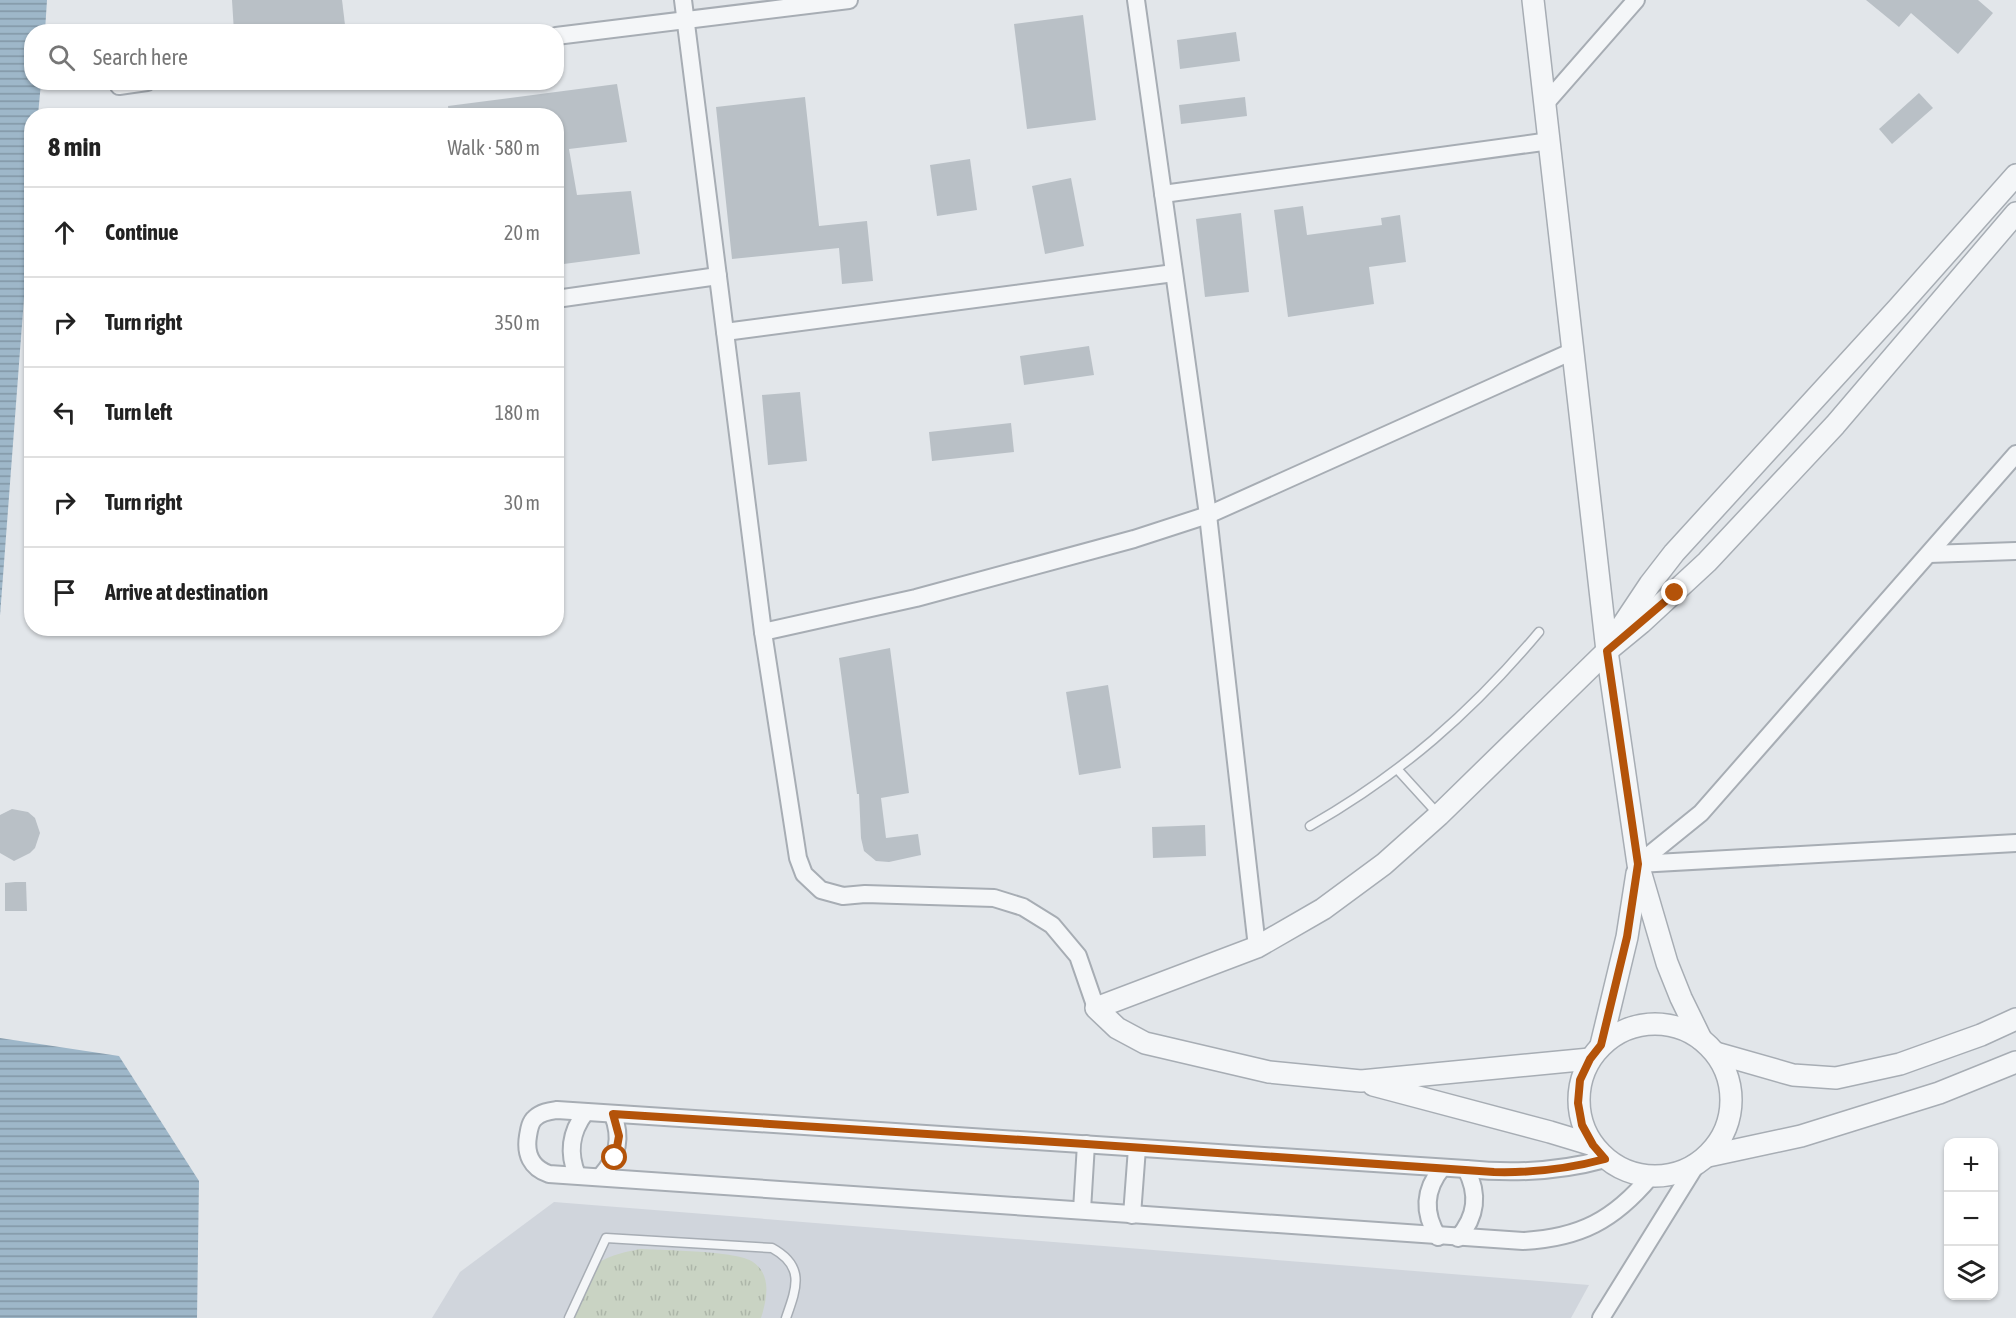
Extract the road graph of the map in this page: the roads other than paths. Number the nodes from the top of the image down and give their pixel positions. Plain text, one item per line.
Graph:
1 (683, 0) edge
2 (849, 0) edge
3 (1136, 0) edge
4 (1533, 0) edge
5 (1636, 0) edge
6 (685, 21) junction
7 (564, 35) edge
8 (1545, 104) junction
9 (1550, 141) junction
10 (2016, 175) edge
11 (1163, 194) junction
12 (2016, 213) edge
13 (1174, 273) junction
14 (718, 276) junction
15 (564, 298) edge
16 (725, 332) junction
17 (1573, 351) junction
18 (2016, 454) edge
19 (1208, 515) junction
20 (2016, 551) edge
21 (1929, 554) junction
22 (763, 632) junction
23 (1539, 632) dead end
24 (1607, 651) junction
25 (1398, 770) junction
26 (1439, 815) junction
27 (1310, 826) dead end
28 (2016, 843) edge
29 (1638, 864) junction
30 (1257, 948) junction
31 (1096, 1008) junction
32 (2016, 1019) edge
33 (1708, 1046) junction
34 (1595, 1052) junction
35 (2016, 1062) edge
36 (1361, 1081) junction
37 (585, 1113) junction
38 (613, 1114) junction
39 (1086, 1144) junction
40 (1137, 1148) junction
41 (1599, 1152) junction
42 (1702, 1160) junction
43 (1442, 1168) junction
44 (1466, 1169) junction
45 (577, 1175) junction
46 (601, 1176) junction
47 (1650, 1177) junction
48 (1082, 1210) junction
49 (1132, 1215) junction
50 (1438, 1237) junction
51 (1458, 1238) junction
52 (569, 1318) edge
53 (786, 1318) edge
54 (1601, 1318) edge

1 - 6 street
2 - 6 street
3 - 11 street
4 - 8 street
5 - 8 street
6 - 7 street
6 - 14 street
8 - 9 street
9 - 11 street
9 - 17 street
10 - 24 street
11 - 13 street
12 - 24 street
13 - 16 street
13 - 19 street
14 - 15 street
14 - 16 street
16 - 22 street
17 - 19 street
17 - 24 street
18 - 21 street
19 - 22 street
19 - 30 street
20 - 21 street
21 - 29 street
22 - 31 street
23 - 25 lane
24 - 26 street
24 - 29 street
25 - 26 lane
25 - 27 lane
26 - 30 street
28 - 29 street
29 - 33 street
29 - 34 street
30 - 31 street
31 - 36 street
32 - 33 street
33 - 34 street
33 - 42 street
34 - 36 street
34 - 41 street
35 - 42 street
36 - 41 street
37 - 38 street
37 - 45 street
37 - 45 street
38 - 39 street
38 - 46 street
39 - 40 street
39 - 48 street
40 - 43 street
40 - 49 street
41 - 44 street
41 - 47 street
42 - 47 street
42 - 54 street
43 - 44 street
43 - 50 street
44 - 51 street
45 - 46 street
46 - 48 street
47 - 51 street
48 - 49 street
49 - 50 street
50 - 51 street
52 - 53 lane

